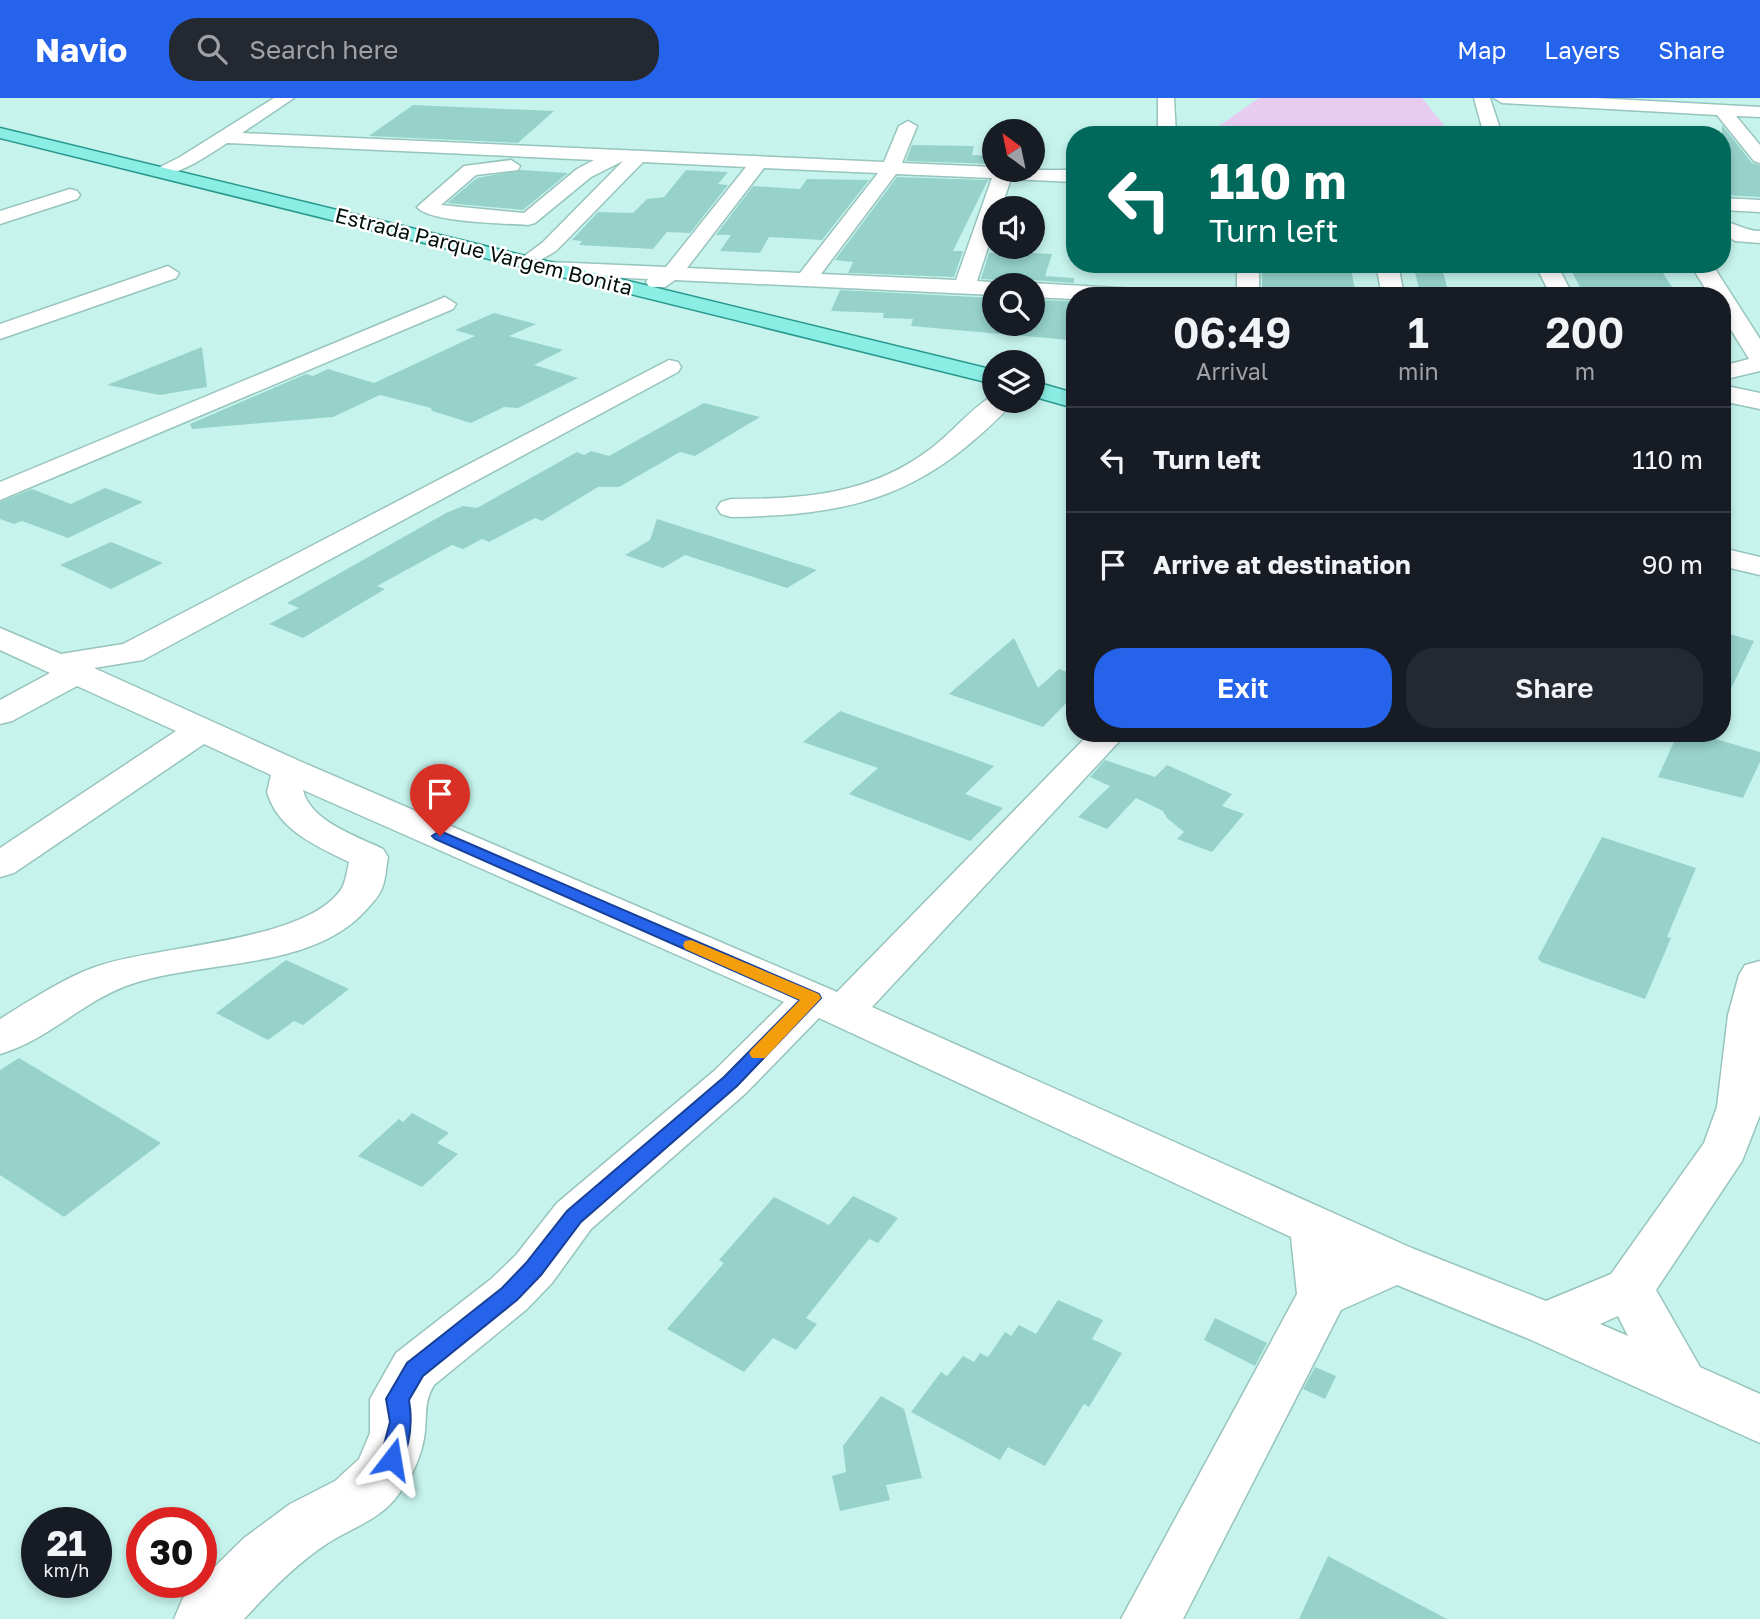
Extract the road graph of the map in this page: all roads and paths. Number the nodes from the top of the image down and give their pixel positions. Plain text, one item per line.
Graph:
1 (286, 98) edge
2 (1166, 98) edge
3 (1482, 98) edge
4 (1502, 98) edge
5 (1515, 98) edge
6 (1599, 103) junction
7 (1722, 110) junction
8 (1760, 112) edge
9 (1610, 119) dead end
10 (908, 126) dead end
11 (1167, 126) edge
12 (1490, 126) edge
13 (0, 133) edge
14 (226, 138) junction
15 (614, 156) junction
16 (639, 157) junction
17 (1760, 157) edge
18 (760, 162) junction
19 (532, 167) junction
20 (891, 168) junction
21 (592, 169) junction
22 (161, 171) junction
23 (982, 172) edge
24 (1045, 175) edge
25 (1066, 176) edge
26 (1000, 182) edge
27 (514, 183) dead end
28 (70, 195) dead end
29 (496, 200) dead end
30 (1731, 204) edge
31 (1760, 206) edge
32 (478, 216) junction
33 (0, 218) edge
34 (1731, 229) edge
35 (1760, 237) edge
36 (527, 262) junction
37 (549, 268) junction
38 (673, 272) junction
39 (168, 273) dead end
40 (806, 279) junction
41 (1112, 284) edge
42 (964, 287) junction
43 (1066, 287) edge
44 (1072, 287) edge
45 (982, 288) edge
46 (1045, 289) edge
47 (643, 290) junction
48 (445, 304) dead end
49 (1731, 310) edge
50 (1741, 326) edge
51 (0, 332) edge
52 (1760, 358) edge
53 (1760, 364) edge
54 (669, 367) dead end
55 (1731, 371) edge
56 (982, 372) edge
57 (1045, 380) edge
58 (1066, 383) edge
59 (1045, 392) edge
60 (1731, 395) edge
61 (1066, 399) edge
62 (1760, 401) edge
63 (988, 413) edge
64 (0, 492) edge
65 (731, 508) dead end
66 (1731, 559) edge
67 (1760, 566) edge
68 (0, 638) edge
69 (93, 669) junction
70 (0, 714) edge
71 (202, 730) junction
72 (1101, 742) edge
73 (291, 771) junction
74 (0, 865) edge
75 (1760, 975) edge
76 (827, 1005) junction
77 (0, 1039) edge
78 (1314, 1227) junction
79 (1396, 1264) junction
80 (1629, 1289) junction
81 (1323, 1295) junction
82 (1547, 1324) junction
83 (1681, 1384) junction
84 (1760, 1419) edge
85 (204, 1619) edge
86 (1152, 1619) edge

1 - 14 street
2 - 11 street
3 - 12 street
4 - 5 street
5 - 6 street
6 - 7 street
6 - 9 street
7 - 8 street
7 - 17 street
10 - 20 street
13 - 22 main road, Estrada Parque Vargem Bonita
14 - 15 street
14 - 22 street
15 - 16 street
15 - 21 street
16 - 18 street
16 - 36 street
18 - 20 street
18 - 38 street
19 - 21 street
19 - 27 street
19 - 32 street
20 - 23 street
20 - 40 street
21 - 32 street
22 - 36 main road, Estrada Parque Vargem Bonita
24 - 25 street
26 - 42 street
28 - 33 street
29 - 32 street
30 - 31 street
34 - 35 street
36 - 37 main road, Estrada Parque Vargem Bonita
37 - 38 street
37 - 47 main road, Estrada Parque Vargem Bonita
38 - 40 street
38 - 47 street
39 - 51 street
40 - 42 street
41 - 44 street
42 - 45 street
43 - 46 street
47 - 56 main road, Estrada Parque Vargem Bonita
48 - 64 street
49 - 50 street
50 - 52 street
53 - 55 street
54 - 69 street
57 - 58 main road
59 - 61 main road
60 - 62 street
63 - 65 street
66 - 67 street
68 - 69 street
69 - 70 street
69 - 71 street
71 - 73 street
71 - 74 street
72 - 76 street
73 - 76 street
73 - 77 street
75 - 80 street
76 - 78 street
76 - 85 street
78 - 79 street
78 - 81 street
79 - 81 street
79 - 82 street
80 - 82 street
80 - 83 street
81 - 86 street
82 - 83 street
83 - 84 street

